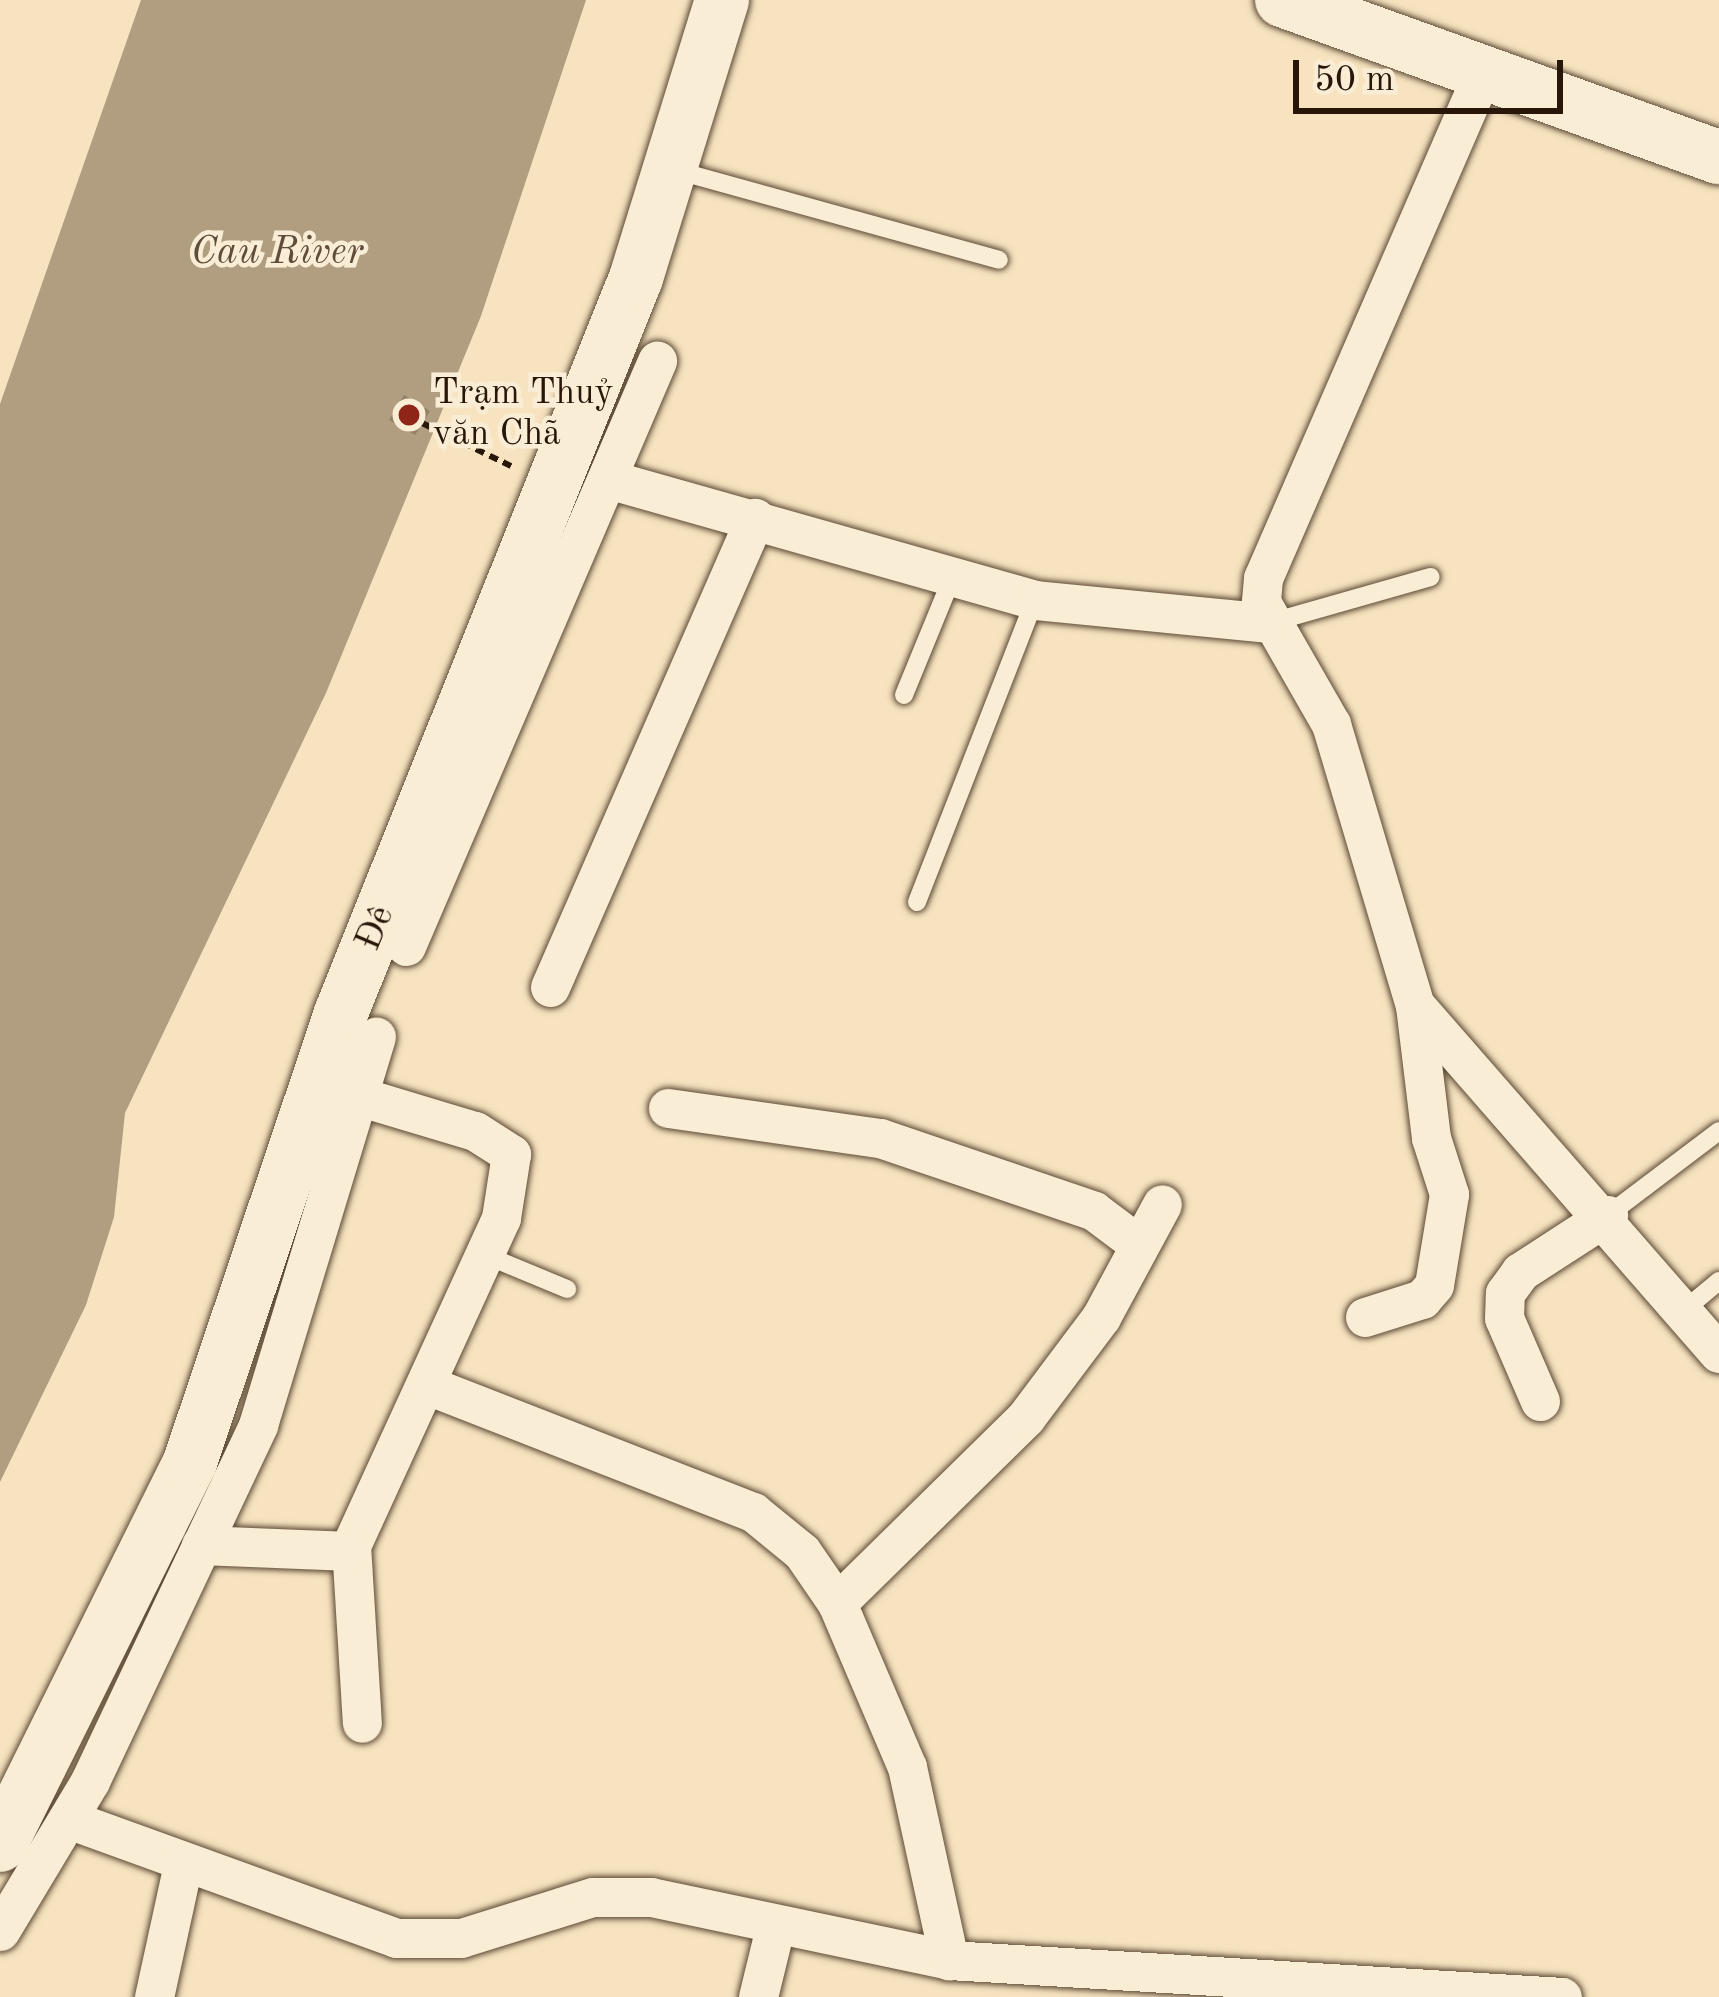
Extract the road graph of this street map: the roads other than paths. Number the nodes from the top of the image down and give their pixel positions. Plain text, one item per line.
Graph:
1 (722, 0) edge
2 (1282, 0) edge
3 (1480, 79) junction
4 (1719, 157) edge
5 (670, 169) junction
6 (999, 260) dead end
7 (657, 361) dead end
8 (608, 478) junction
9 (755, 518) junction
10 (1431, 577) dead end
11 (952, 578) junction
12 (1035, 600) junction
13 (1268, 623) junction
14 (904, 695) dead end
15 (917, 902) dead end
16 (406, 946) dead end
17 (550, 987) dead end
18 (1415, 1005) junction
19 (376, 1037) dead end
20 (358, 1096) junction
21 (668, 1108) dead end
22 (1719, 1131) edge
23 (1162, 1204) dead end
24 (1608, 1215) junction
25 (1138, 1244) junction
26 (485, 1255) junction
27 (1719, 1281) edge
28 (567, 1289) dead end
29 (1683, 1311) junction
30 (1365, 1317) dead end
31 (1719, 1353) edge
32 (427, 1385) junction
33 (1540, 1400) dead end
34 (202, 1546) junction
35 (350, 1551) junction
36 (837, 1603) junction
37 (362, 1724) dead end
38 (68, 1819) junction
39 (0, 1845) edge
40 (183, 1864) junction
41 (776, 1927) junction
42 (0, 1931) edge
43 (950, 1960) junction
44 (154, 1997) edge
45 (758, 1997) edge
46 (1562, 1997) edge

1 - 5 main road, Đê
2 - 3 main road
3 - 4 main road
3 - 13 street
5 - 6 lane
5 - 39 main road, Đê
7 - 8 street
8 - 9 street
8 - 16 street
9 - 11 street
9 - 17 street
10 - 13 lane
11 - 12 street
11 - 14 lane
12 - 13 street
12 - 15 lane
13 - 18 street
18 - 24 street
18 - 30 street
19 - 20 street
20 - 26 street
20 - 34 street
21 - 25 street
22 - 24 lane
23 - 25 street
24 - 29 street
24 - 33 street
25 - 36 street
26 - 28 lane
26 - 32 street
27 - 29 lane
29 - 31 street
32 - 35 street
32 - 36 street
34 - 35 street
34 - 38 street
35 - 37 street
36 - 43 street
38 - 40 street
38 - 42 street
40 - 41 street
40 - 44 street
41 - 43 street
41 - 45 street
43 - 46 street

